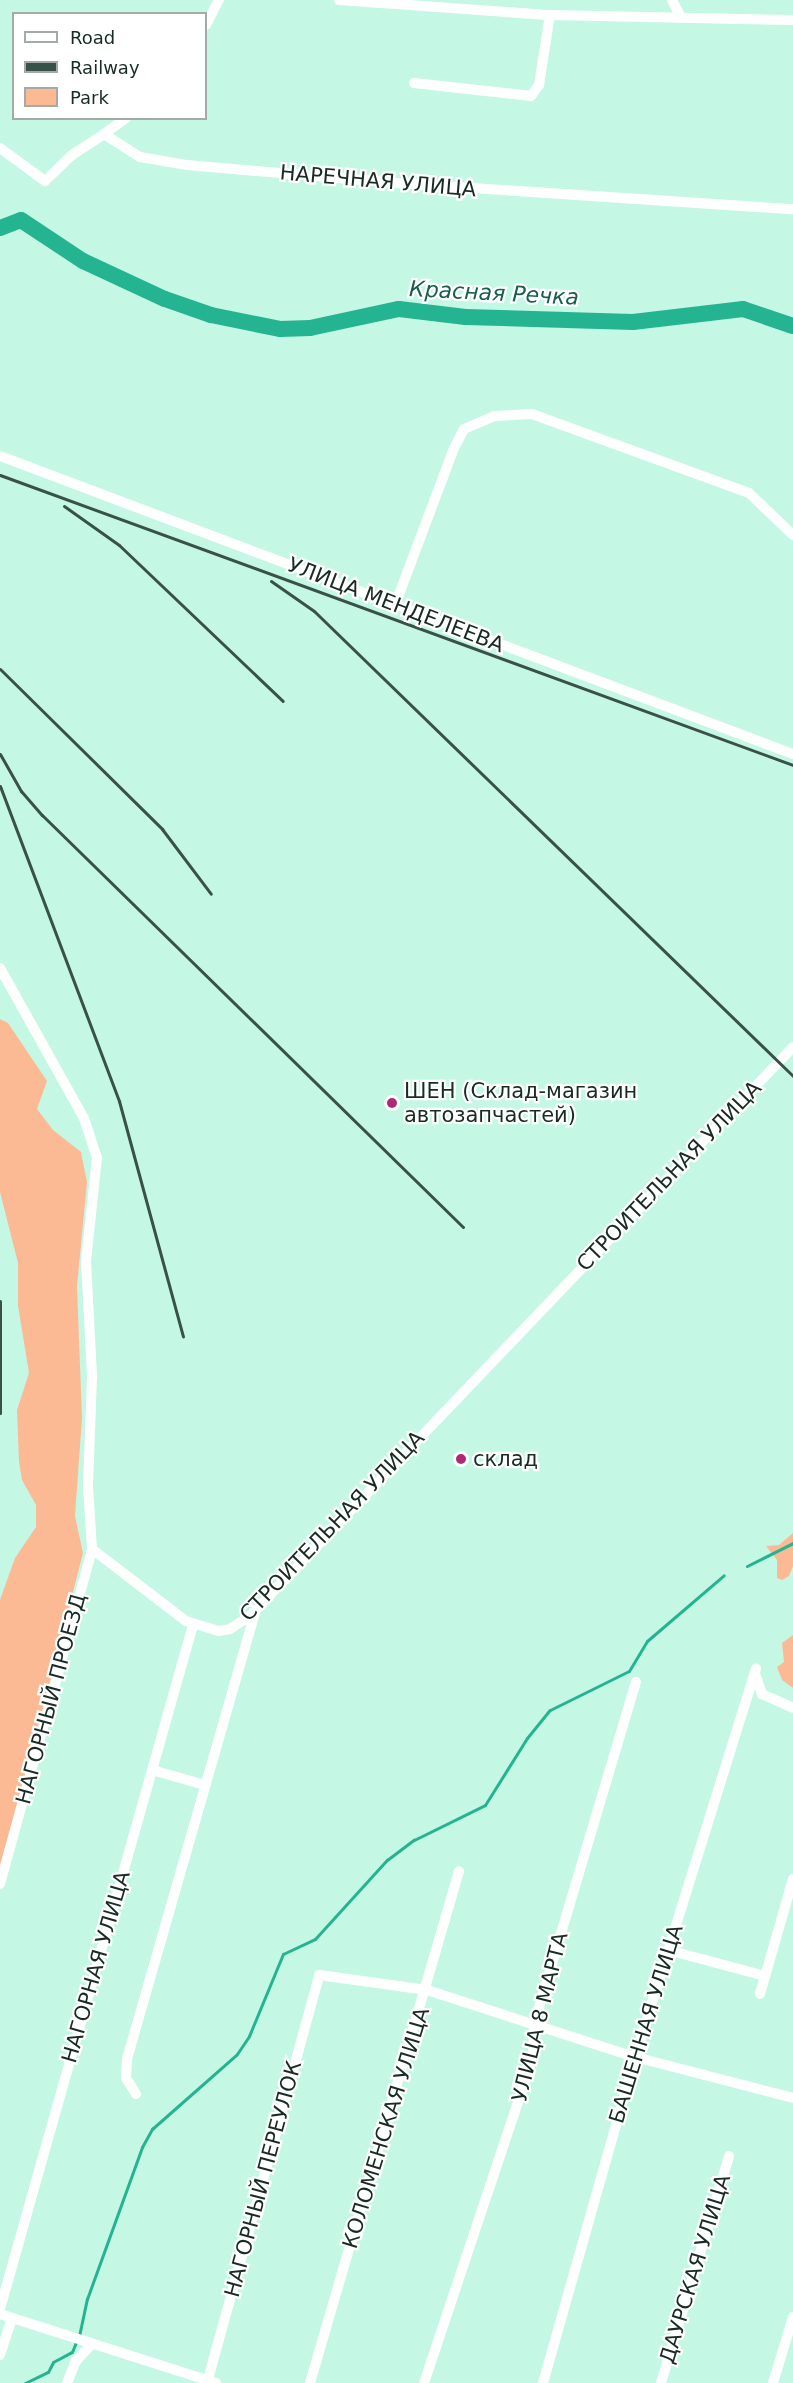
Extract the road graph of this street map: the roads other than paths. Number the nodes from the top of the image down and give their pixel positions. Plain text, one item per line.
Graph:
1 (219, 0) edge
2 (339, 0) edge
3 (672, 0) edge
4 (550, 15) junction
5 (681, 18) junction
6 (793, 20) edge
7 (207, 23) edge
8 (414, 83) dead end
9 (123, 120) edge
10 (104, 134) junction
11 (0, 148) edge
12 (793, 209) edge
13 (0, 456) edge
14 (793, 535) edge
15 (395, 605) junction
16 (793, 754) edge
17 (0, 968) edge
18 (793, 1047) edge
19 (92, 1549) junction
20 (255, 1611) junction
21 (194, 1625) junction
22 (636, 1682) dead end
23 (793, 1708) edge
24 (152, 1770) junction
25 (205, 1785) junction
26 (459, 1871) dead end
27 (793, 1879) edge
28 (0, 1884) edge
29 (668, 1950) junction
30 (765, 1976) junction
31 (427, 1990) junction
32 (760, 1994) dead end
33 (534, 2024) junction
34 (635, 2057) junction
35 (136, 2094) dead end
36 (793, 2098) edge
37 (729, 2156) dead end
38 (0, 2309) edge
39 (0, 2314) edge
40 (793, 2317) edge
41 (12, 2319) junction
42 (92, 2344) junction
43 (0, 2355) edge
44 (210, 2382) edge
45 (67, 2383) edge
46 (310, 2383) edge
47 (424, 2383) edge
48 (543, 2383) edge
49 (660, 2383) edge
50 (774, 2383) edge

1 - 7 street
2 - 4 street
3 - 5 street
4 - 5 street
4 - 8 street
5 - 6 street
9 - 10 street
10 - 11 street
10 - 12 street, НАРЕЧНАЯ УЛИЦА
13 - 15 street, УЛИЦА МЕНДЕЛЕЕВА
14 - 15 street
15 - 16 street, УЛИЦА МЕНДЕЛЕЕВА
17 - 19 street
18 - 20 street, СТРОИТЕЛЬНАЯ УЛИЦА
19 - 21 street
19 - 28 street, НАГОРНЫЙ ПРОЕЗД
20 - 21 street, СТРОИТЕЛЬНАЯ УЛИЦА
20 - 25 street
21 - 24 street, НАГОРНАЯ УЛИЦА
22 - 33 street, УЛИЦА 8 МАРТА
23 - 29 street, БАШЕННАЯ УЛИЦА
24 - 25 street
24 - 38 street, НАГОРНАЯ УЛИЦА
25 - 35 street
26 - 31 street, КОЛОМЕНСКАЯ УЛИЦА
27 - 30 street
29 - 30 street
29 - 34 street, БАШЕННАЯ УЛИЦА
30 - 32 street
31 - 33 street
31 - 44 street, НАГОРНЫЙ ПЕРЕУЛОК
31 - 46 street, КОЛОМЕНСКАЯ УЛИЦА
33 - 34 street
33 - 47 street, УЛИЦА 8 МАРТА
34 - 36 street
34 - 48 street, БАШЕННАЯ УЛИЦА
37 - 49 street, ДАУРСКАЯ УЛИЦА
39 - 41 street
40 - 50 street
41 - 42 street
41 - 43 street
42 - 44 street
42 - 45 street

